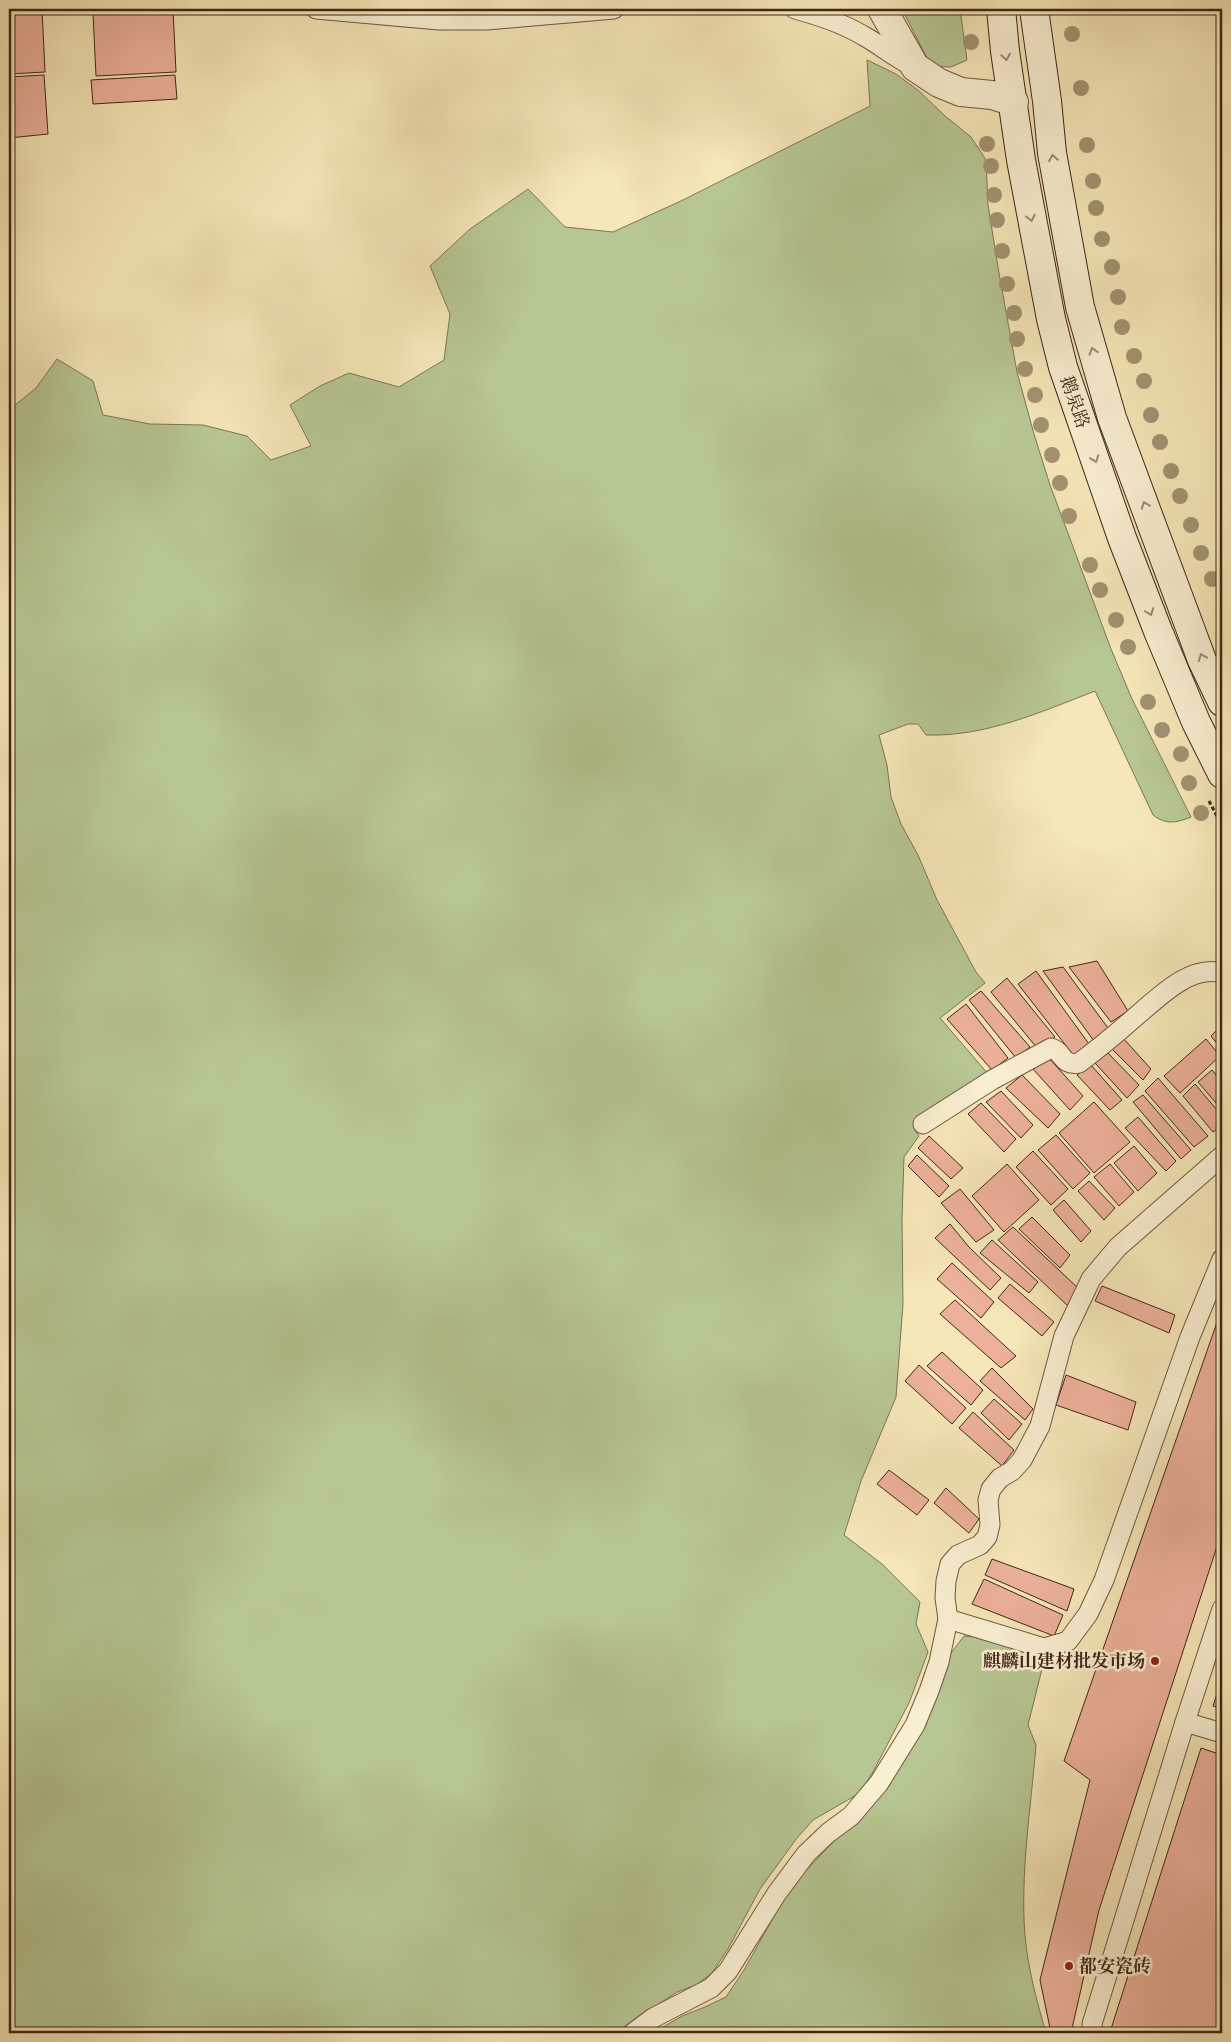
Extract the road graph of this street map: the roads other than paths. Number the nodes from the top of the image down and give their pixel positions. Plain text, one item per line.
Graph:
1 (316, 9) edge
2 (614, 9) edge
3 (795, 9) edge
4 (882, 9) edge
5 (1001, 9) edge
6 (1034, 9) edge
7 (915, 67) junction
8 (1014, 102) junction
9 (1222, 702) edge
10 (1222, 774) edge
11 (1222, 973) edge
12 (922, 1124) dead end
13 (1222, 1156) edge
14 (1222, 1259) edge
15 (1222, 1609) edge
16 (948, 1619) junction
17 (1185, 1722) junction
18 (1222, 1734) edge
19 (633, 2033) edge
20 (1092, 2033) edge

1 - 2 lane
3 - 7 lane
4 - 7 main road
5 -> 8 main road, 鹅泉路
9 -> 6 main road, 鹅泉路
7 - 8 main road
8 -> 10 main road, 鹅泉路
11 - 12 lane
13 - 16 lane
14 - 16 lane
15 - 17 lane
16 - 19 lane
17 - 18 lane
17 - 20 lane

